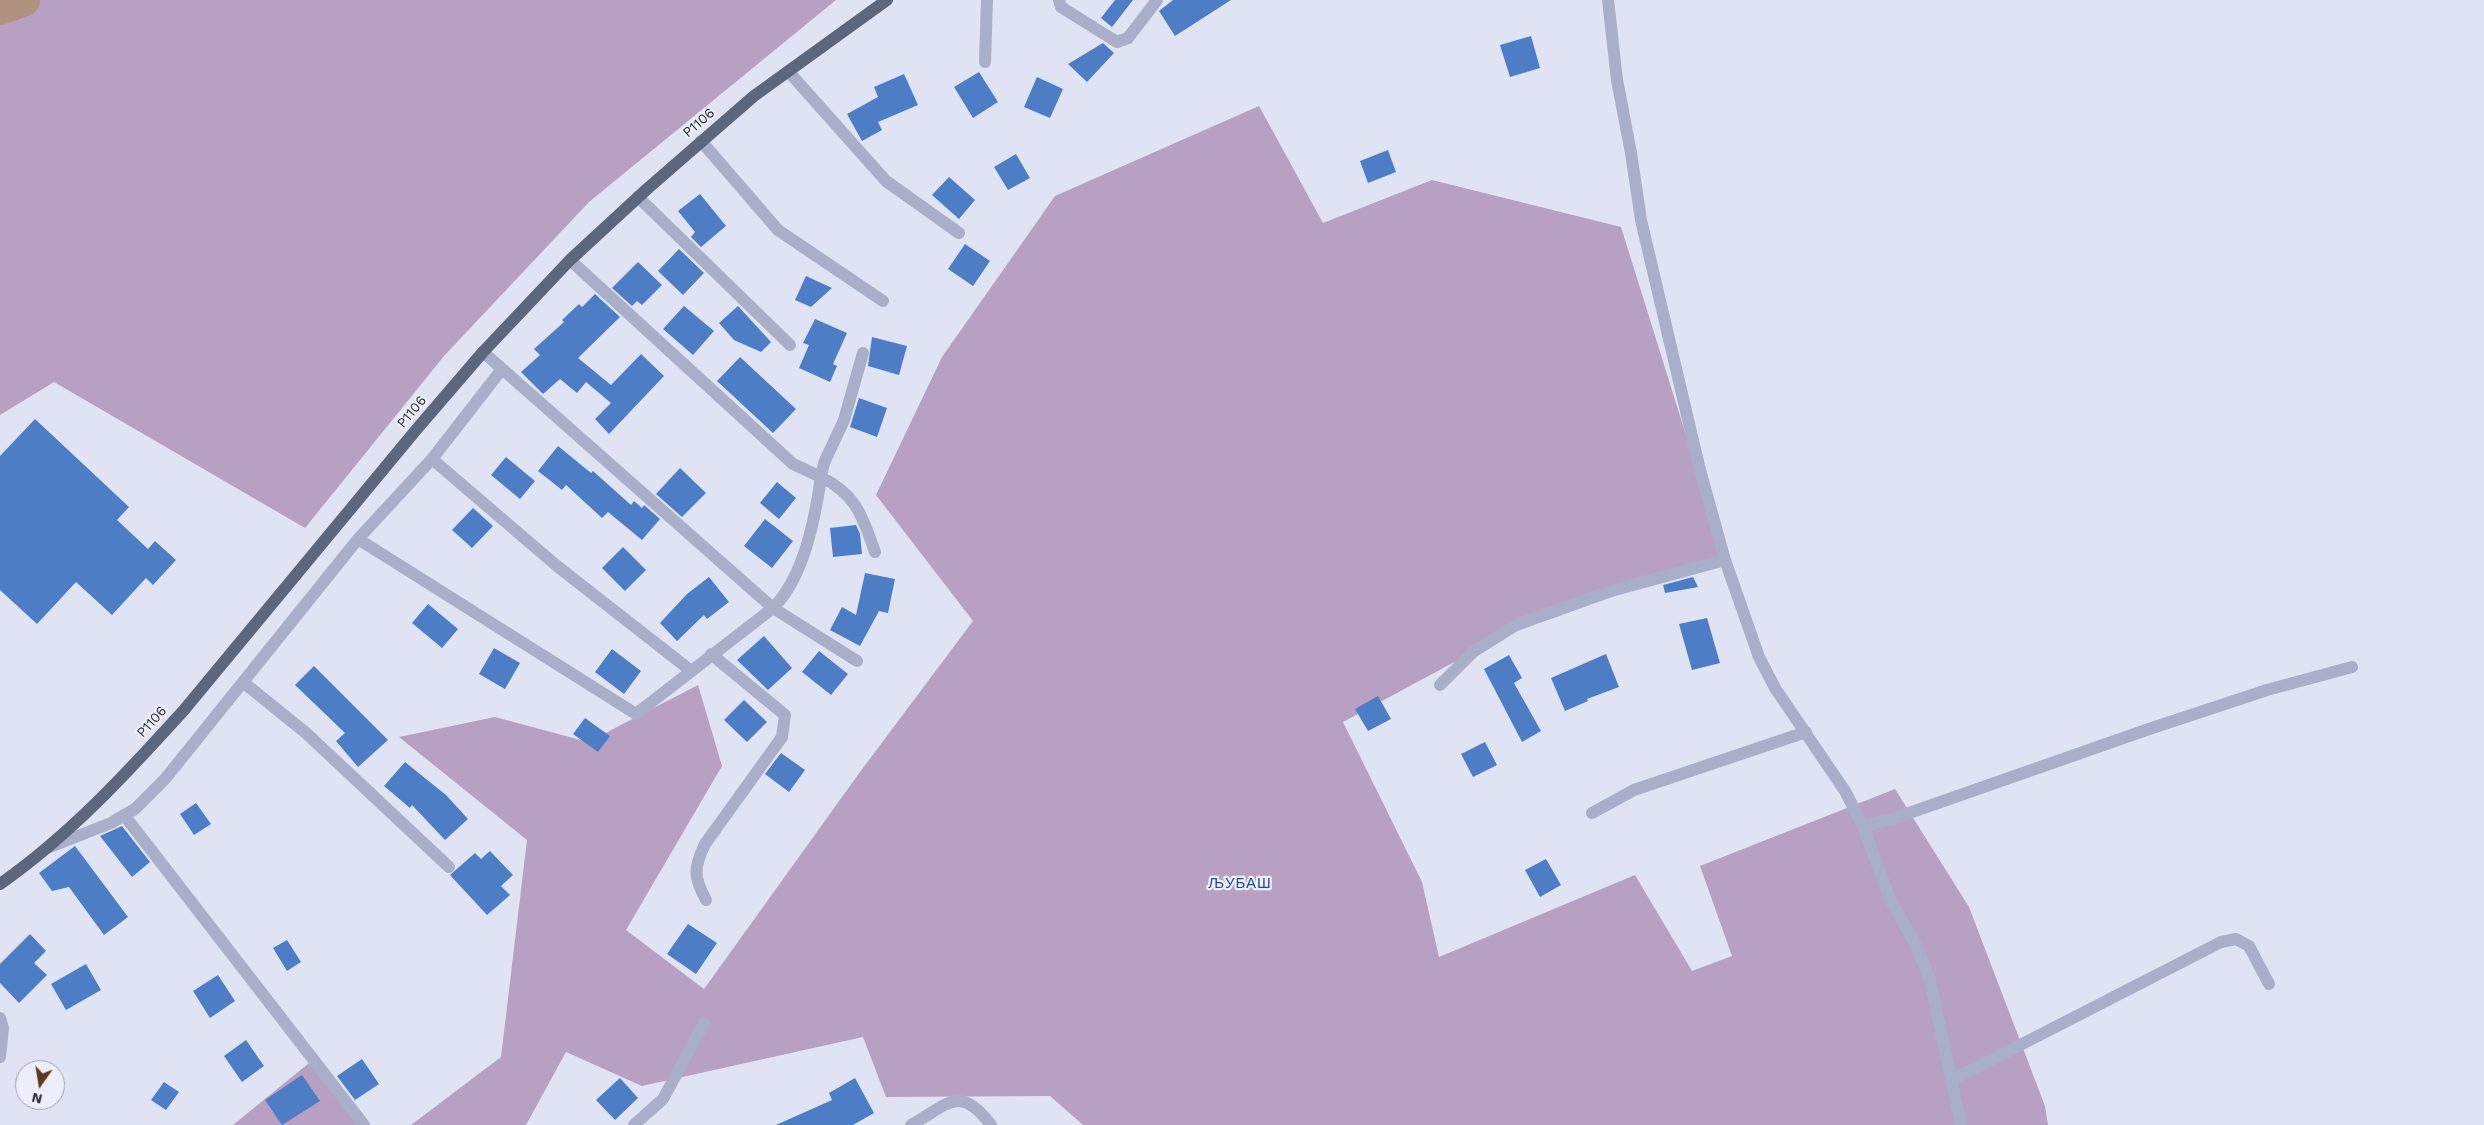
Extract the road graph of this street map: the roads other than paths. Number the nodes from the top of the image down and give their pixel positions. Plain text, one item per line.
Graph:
1 (887, 0) edge
2 (987, 0) edge
3 (1059, 0) edge
4 (1156, 0) edge
5 (1608, 0) edge
6 (985, 62) dead end
7 (788, 71) junction
8 (702, 141) junction
9 (638, 197) junction
10 (959, 233) dead end
11 (570, 260) junction
12 (884, 301) dead end
13 (790, 345) dead end
14 (483, 352) junction
15 (863, 353) dead end
16 (502, 370) junction
17 (432, 459) junction
18 (821, 477) junction
19 (358, 539) junction
20 (875, 552) dead end
21 (1726, 560) junction
22 (773, 608) junction
23 (711, 654) junction
24 (857, 661) dead end
25 (2352, 667) dead end
26 (690, 670) junction
27 (243, 682) junction
28 (1440, 685) dead end
29 (1806, 732) junction
30 (1592, 813) dead end
31 (124, 815) junction
32 (1863, 826) junction
33 (50, 847) junction
34 (449, 866) dead end
35 (0, 884) edge
36 (706, 900) dead end
37 (2269, 984) dead end
38 (0, 1018) edge
39 (704, 1023) dead end
40 (0, 1057) edge
41 (1952, 1080) junction
42 (364, 1125) edge
43 (634, 1125) edge
44 (911, 1125) edge
45 (991, 1125) edge
46 (1962, 1125) edge

1 - 7 main road, P1106
2 - 6 lane
3 - 4 lane
5 - 21 lane
7 - 8 main road, P1106
7 - 10 lane
8 - 9 main road, P1106
8 - 12 lane
9 - 11 main road, P1106
9 - 13 lane
11 - 14 main road, P1106
11 - 18 lane
14 - 16 lane
14 - 33 main road, P1106
15 - 18 lane
16 - 17 lane
16 - 22 lane
17 - 19 lane
17 - 26 lane
18 - 20 lane
18 - 22 lane
19 - 26 lane
19 - 27 lane
21 - 28 lane
21 - 29 lane
22 - 23 lane
22 - 24 lane
23 - 26 lane
23 - 36 lane
25 - 32 lane
27 - 31 lane
27 - 34 lane
29 - 30 lane
29 - 32 lane
31 - 33 lane
31 - 42 lane
32 - 41 lane
33 - 35 main road, P1106
37 - 41 lane
38 - 40 lane
39 - 43 lane
41 - 46 lane
44 - 45 lane

